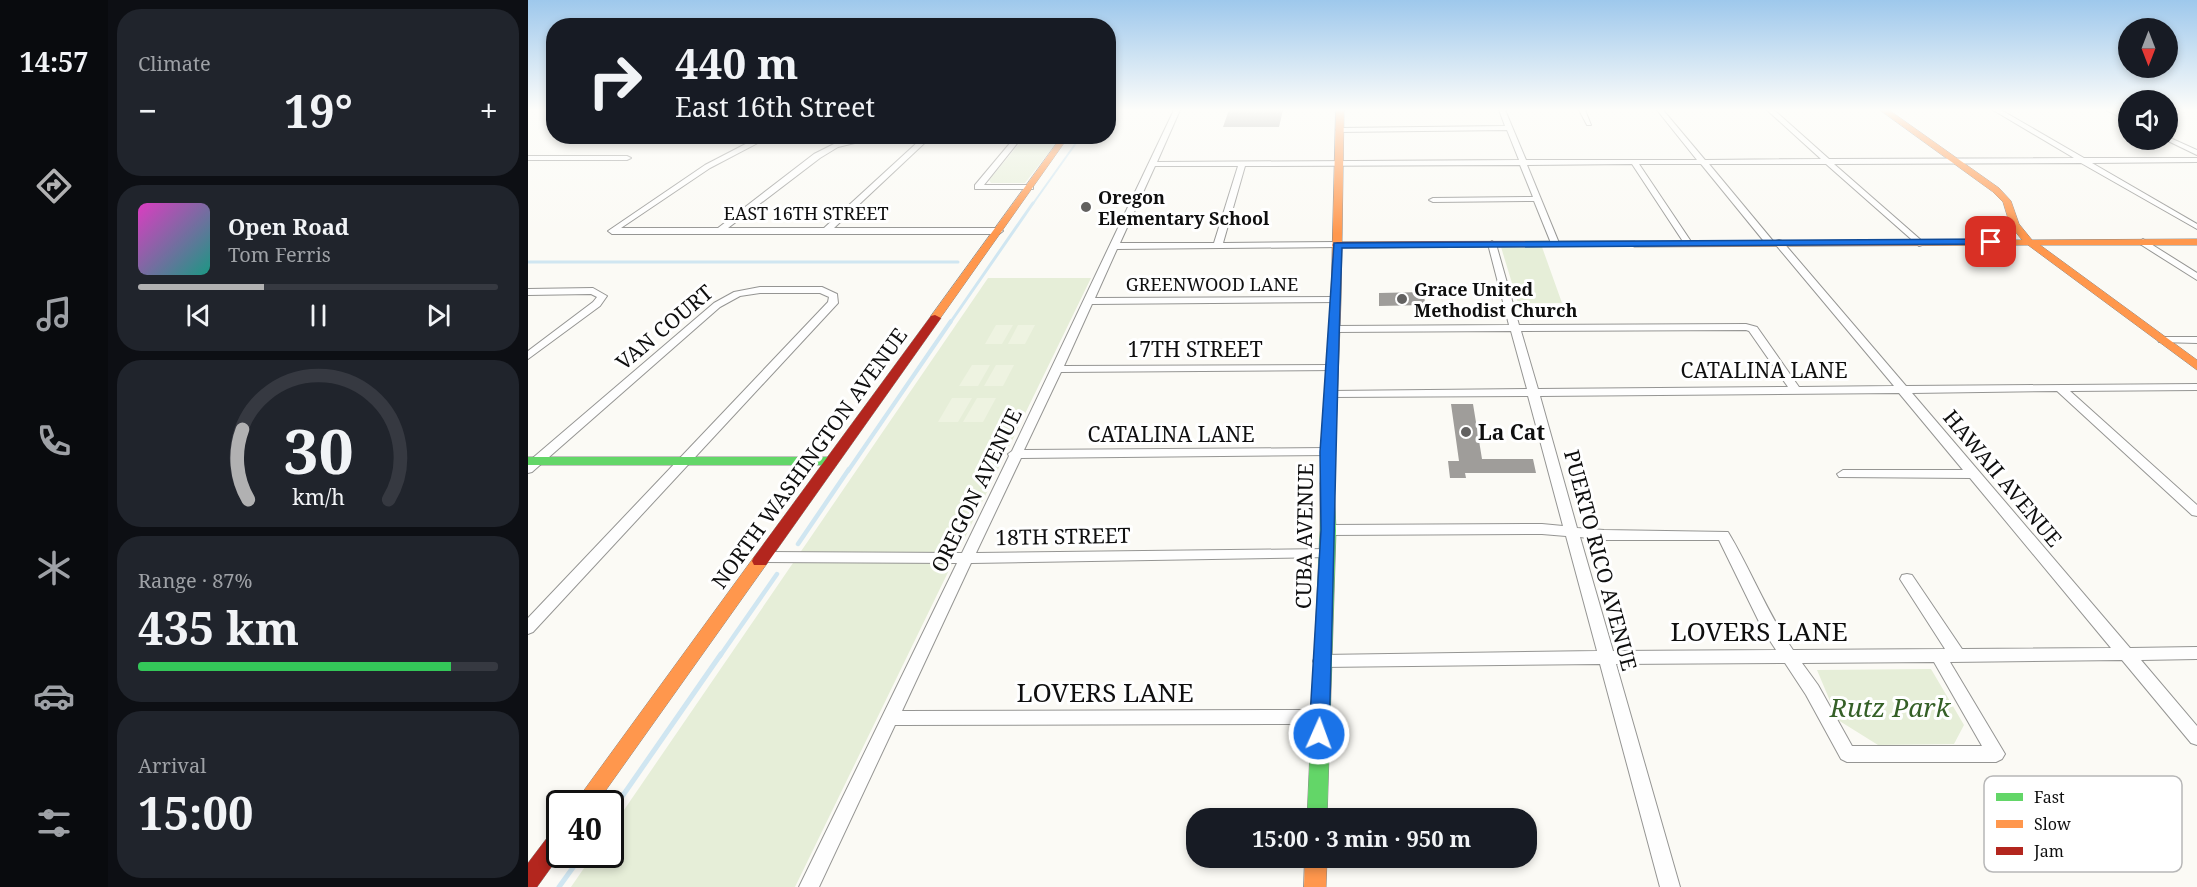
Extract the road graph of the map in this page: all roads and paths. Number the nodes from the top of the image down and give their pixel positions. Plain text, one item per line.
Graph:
1 (733, 151) edge
2 (825, 151) edge
3 (913, 151) edge
4 (1007, 151) edge
5 (1055, 151) edge
6 (1158, 151) edge
7 (1338, 151) edge
8 (1518, 151) edge
9 (1693, 151) edge
10 (1815, 151) edge
11 (1942, 151) edge
12 (2068, 151) edge
13 (528, 158) edge
14 (627, 158) dead end
15 (2083, 160) junction
16 (2197, 160) edge
17 (1956, 161) junction
18 (1523, 162) junction
19 (1634, 162) junction
20 (1702, 162) junction
21 (1827, 162) junction
22 (1338, 163) junction
23 (1152, 164) junction
24 (1242, 164) junction
25 (1030, 187) junction
26 (1538, 199) junction
27 (1433, 200) dead end
28 (2197, 227) edge
29 (720, 231) junction
30 (826, 231) junction
31 (999, 231) junction
32 (2028, 242) junction
33 (2143, 242) junction
34 (2197, 242) edge
35 (1555, 243) junction
36 (1688, 243) junction
37 (1774, 243) junction
38 (1919, 243) junction
39 (1492, 244) junction
40 (1218, 245) junction
41 (1337, 245) junction
42 (1113, 246) junction
43 (2197, 277) edge
44 (528, 291) edge
45 (1336, 300) junction
46 (1088, 301) junction
47 (1514, 328) junction
48 (1335, 329) junction
49 (2163, 340) junction
50 (2197, 340) edge
51 (528, 356) edge
52 (2197, 366) edge
53 (1333, 368) junction
54 (1057, 369) junction
55 (2197, 387) edge
56 (1795, 389) junction
57 (2061, 389) junction
58 (1533, 390) junction
59 (1904, 390) junction
60 (1331, 394) junction
61 (1327, 452) junction
62 (1014, 454) junction
63 (685, 461) junction
64 (832, 461) junction
65 (531, 464) edge
66 (1843, 474) dead end
67 (1973, 474) junction
68 (2197, 512) edge
69 (1328, 530) junction
70 (1573, 533) junction
71 (1326, 554) junction
72 (764, 557) junction
73 (965, 558) junction
74 (1907, 579) dead end
75 (528, 628) edge
76 (2197, 653) edge
77 (2126, 654) junction
78 (1788, 655) junction
79 (1605, 656) junction
80 (1958, 656) junction
81 (1939, 657) junction
82 (1321, 661) junction
83 (1320, 717) junction
84 (890, 718) junction
85 (2197, 738) edge
86 (594, 790) edge
87 (1317, 808) edge
88 (546, 856) edge
89 (1316, 868) edge
90 (528, 881) edge
91 (809, 887) edge
92 (1315, 887) edge
93 (1670, 887) edge

1 - 29 street, EAST 16TH STREET
2 - 29 street
3 - 30 street
4 - 25 street
5 - 25 street, NORTH WASHINGTON AVENUE
6 - 23 street, OREGON AVENUE
7 - 22 street, CUBA AVENUE
8 - 18 street
9 - 20 street, HAWAII AVENUE
10 - 21 street
11 - 17 street
12 - 15 street
13 - 14 street
15 - 16 street
15 - 17 street
15 - 28 street
17 - 21 street
17 - 32 street
18 - 19 street
18 - 22 street
18 - 26 street
19 - 20 street
19 - 36 street
20 - 21 street
20 - 37 street, HAWAII AVENUE
21 - 38 street
22 - 24 street
22 - 41 street, CUBA AVENUE
23 - 24 street
23 - 42 street, OREGON AVENUE
24 - 40 street
25 - 31 street, NORTH WASHINGTON AVENUE
26 - 27 street
26 - 35 street
29 - 30 street, EAST 16TH STREET
30 - 31 street, EAST 16TH STREET
31 - 64 street, NORTH WASHINGTON AVENUE
32 - 33 street
32 - 38 street
32 - 49 street
33 - 34 street
33 - 43 street
35 - 36 street
35 - 39 street
36 - 37 street
37 - 38 street
37 - 59 street, HAWAII AVENUE
39 - 41 street
39 - 47 street, PUERTO RICO AVENUE
40 - 41 street
40 - 42 street
41 - 45 street, CUBA AVENUE
42 - 46 street, OREGON AVENUE
44 - 51 street
45 - 46 street, GREENWOOD LANE
45 - 48 street, CUBA AVENUE
46 - 54 street, OREGON AVENUE
47 - 48 street
47 - 56 street
47 - 58 street, PUERTO RICO AVENUE
48 - 53 street, CUBA AVENUE
49 - 50 street
49 - 52 street
53 - 54 street, 17TH STREET
53 - 60 street, CUBA AVENUE
54 - 62 street, OREGON AVENUE
55 - 57 street, CATALINA LANE
56 - 58 street, CATALINA LANE
56 - 59 street, CATALINA LANE
57 - 59 street, CATALINA LANE
57 - 68 street
58 - 60 street, CATALINA LANE
58 - 70 street, PUERTO RICO AVENUE
59 - 67 street, HAWAII AVENUE
60 - 61 street, CUBA AVENUE
61 - 62 street, CATALINA LANE
61 - 69 street, CUBA AVENUE
62 - 73 street, OREGON AVENUE
63 - 64 street
63 - 65 street
63 - 65 street, VAN COURT
63 - 75 street
64 - 72 street, NORTH WASHINGTON AVENUE
66 - 67 street
67 - 77 street, HAWAII AVENUE
69 - 70 street
69 - 71 street, CUBA AVENUE
70 - 78 street
70 - 79 street, PUERTO RICO AVENUE
71 - 73 street, 18TH STREET
71 - 82 street, CUBA AVENUE
72 - 73 street, 18TH STREET
72 - 86 street, NORTH WASHINGTON AVENUE
73 - 84 street, OREGON AVENUE
74 - 80 street
76 - 77 street, LOVERS LANE
77 - 80 street, LOVERS LANE
77 - 85 street, HAWAII AVENUE
78 - 79 street, LOVERS LANE
78 - 81 street, LOVERS LANE
78 - 81 street
79 - 82 street, LOVERS LANE
79 - 93 street, PUERTO RICO AVENUE
80 - 81 street, LOVERS LANE
82 - 83 street, CUBA AVENUE
83 - 84 street, LOVERS LANE
83 - 87 street, CUBA AVENUE
84 - 91 street, OREGON AVENUE
88 - 90 street
89 - 92 street

